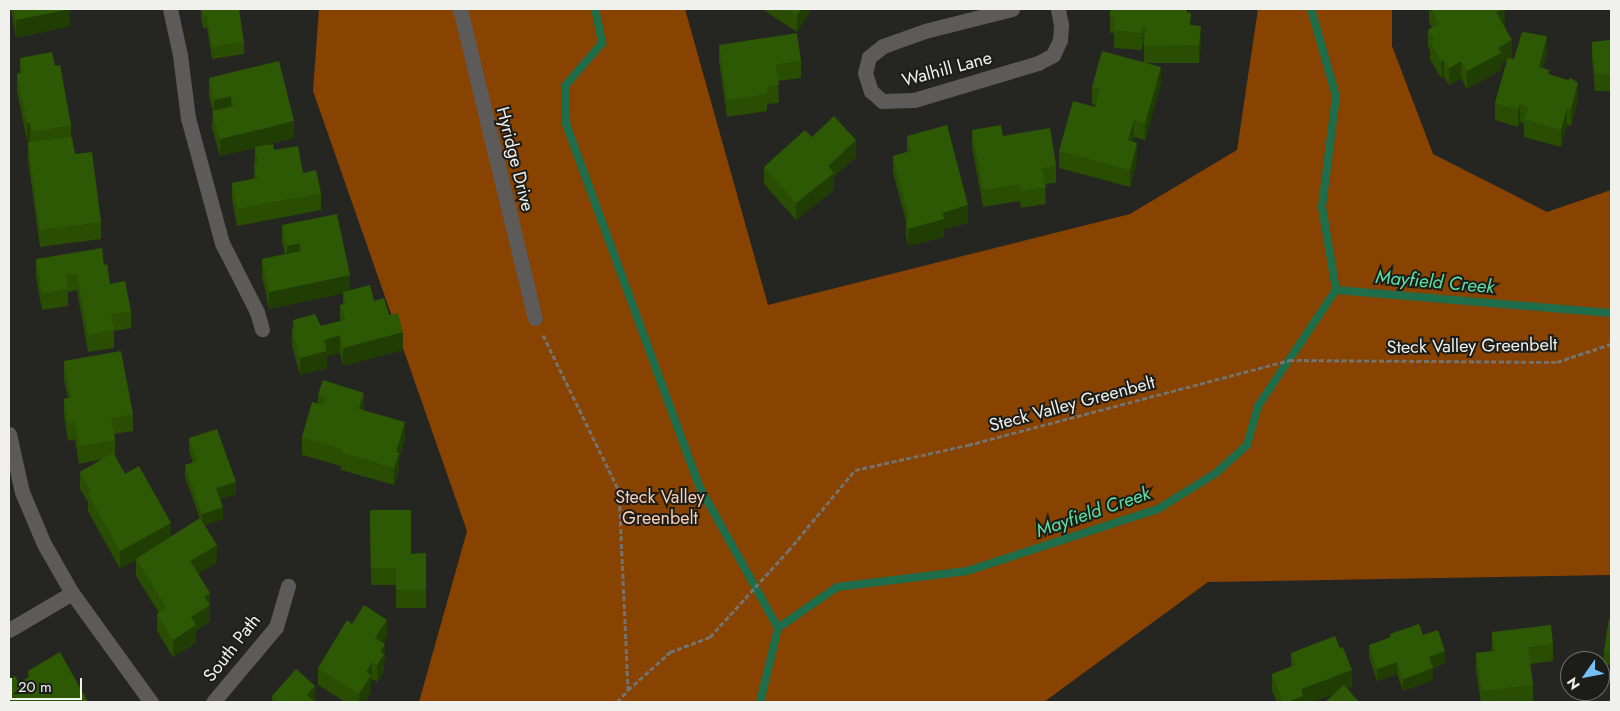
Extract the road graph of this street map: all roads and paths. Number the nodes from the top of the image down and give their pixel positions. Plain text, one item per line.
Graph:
1 (170, 9) edge
2 (460, 9) edge
3 (1012, 9) edge
4 (1058, 9) edge
5 (535, 318) joint
6 (262, 329) dead end
7 (1611, 344) edge
8 (9, 434) edge
9 (288, 586) dead end
10 (72, 593) junction
11 (9, 630) edge
12 (628, 690) junction
13 (151, 702) edge
14 (213, 702) edge
15 (617, 702) edge

1 - 6 street
2 - 5 street, Hyridge Drive
3 - 4 street, Walhill Lane
5 - 12 path
7 - 12 path, Steck Valley Greenbelt
8 - 10 street
9 - 14 street, South Path
10 - 11 street
10 - 13 street
12 - 15 path, Steck Valley Greenbelt

